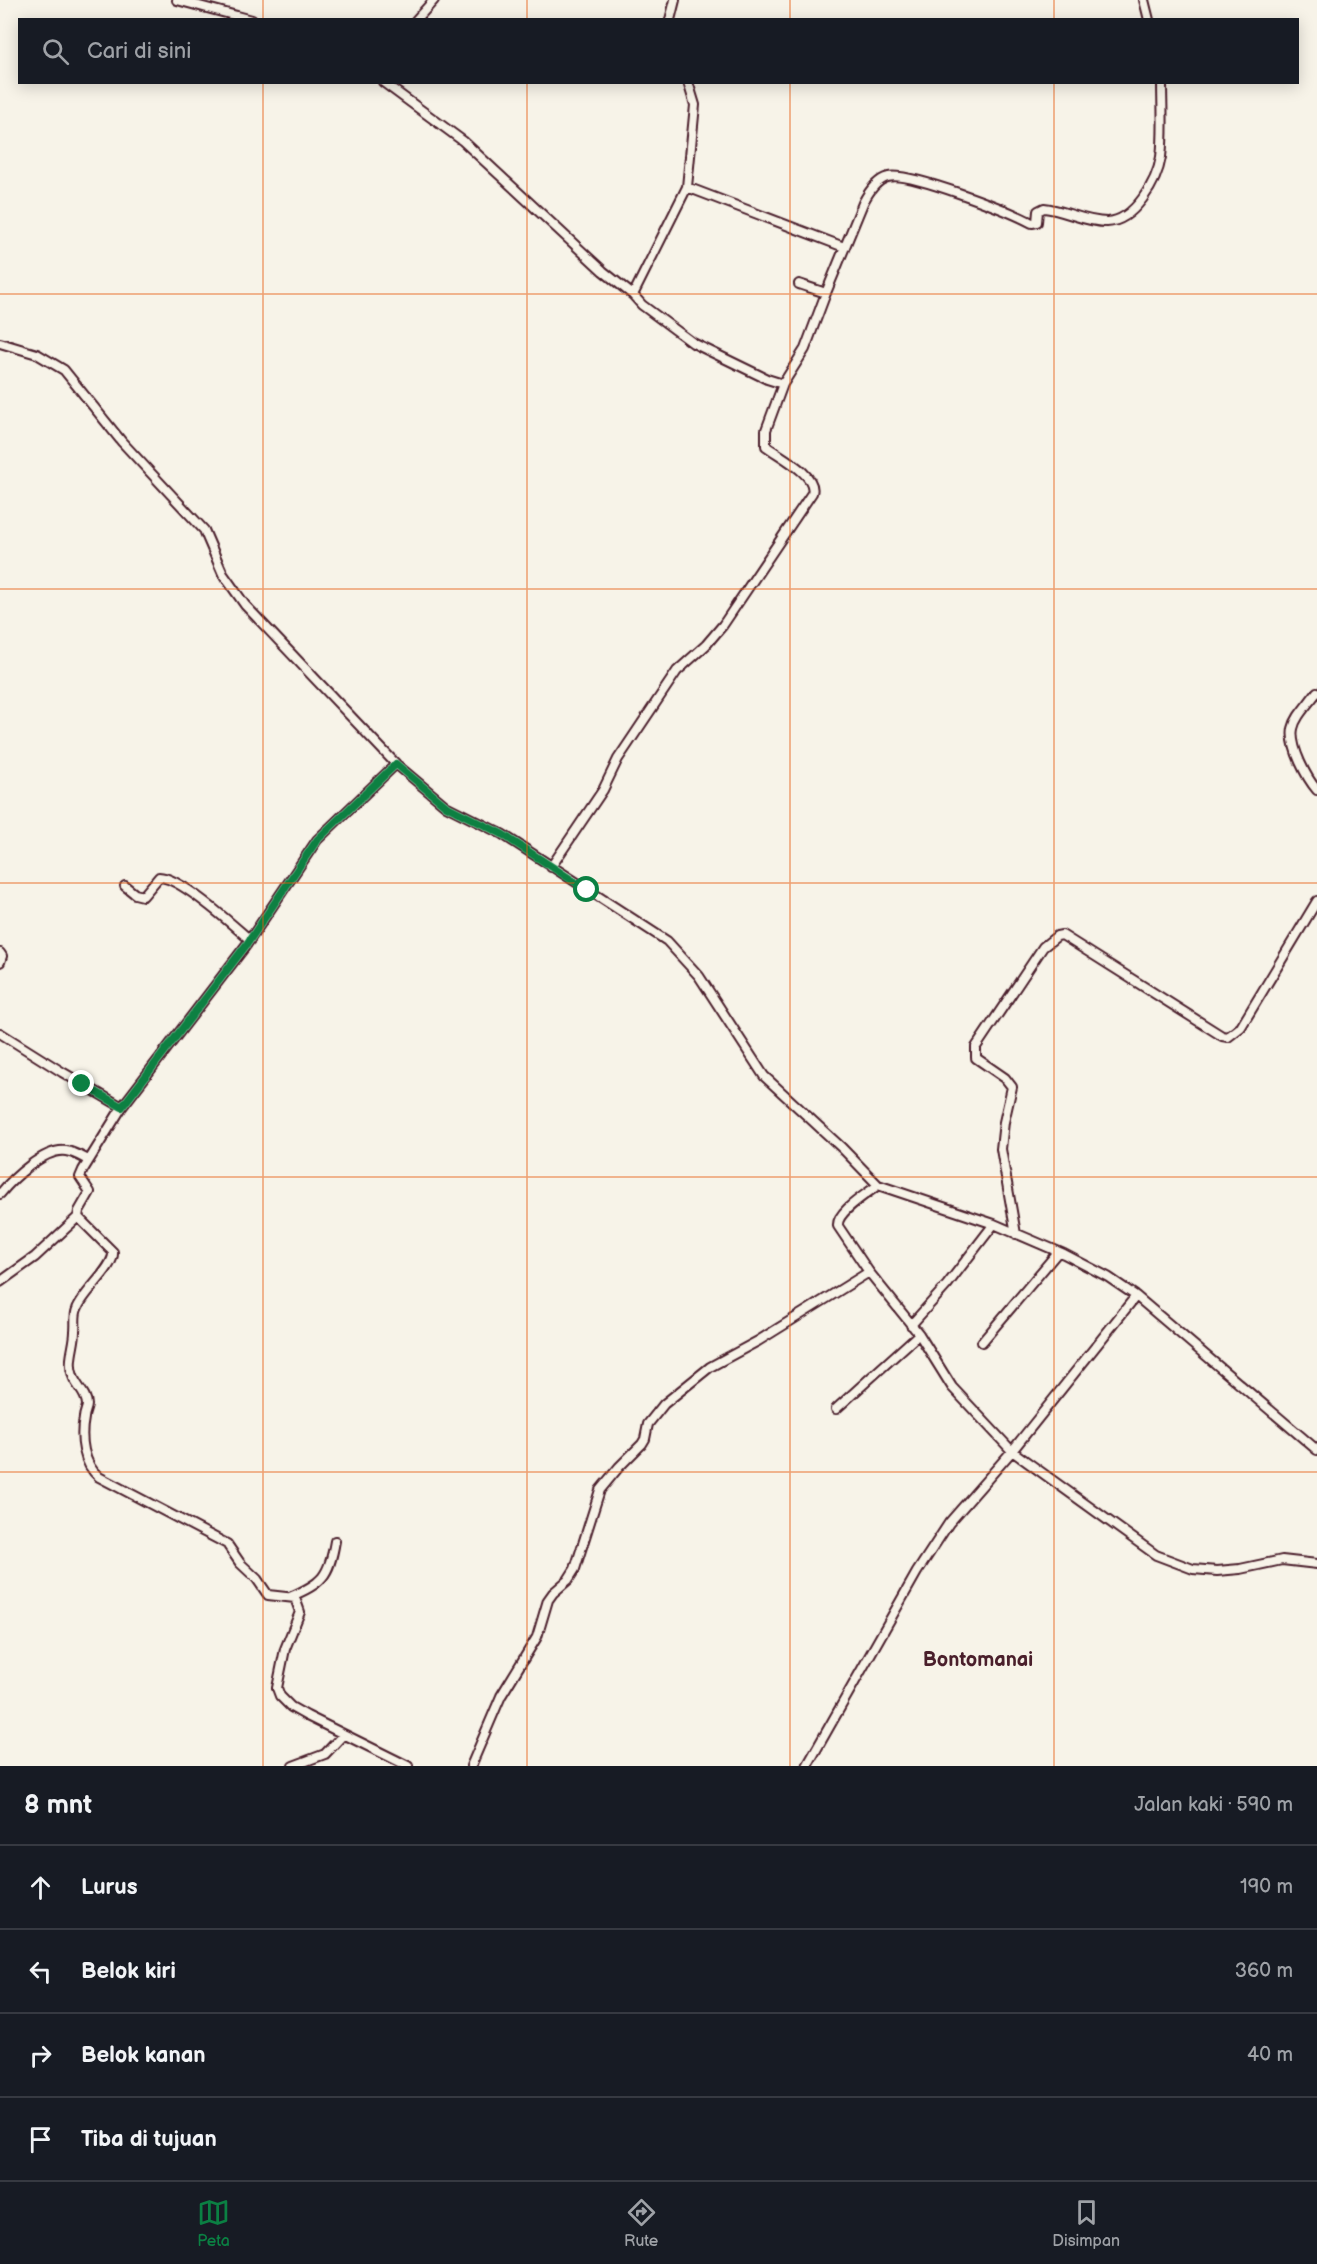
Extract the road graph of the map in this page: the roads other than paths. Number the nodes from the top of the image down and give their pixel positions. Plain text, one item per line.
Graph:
1 (177, 0) edge
2 (434, 0) edge
3 (675, 0) edge
4 (1144, 0) edge
5 (244, 18) edge
6 (418, 18) edge
7 (670, 18) edge
8 (1148, 18) edge
9 (385, 84) edge
10 (689, 84) edge
11 (1162, 84) edge
12 (687, 187) junction
13 (844, 247) junction
14 (799, 284) dead end
15 (825, 292) junction
16 (633, 295) junction
17 (0, 343) edge
18 (783, 384) junction
19 (1317, 692) edge
20 (396, 764) junction
21 (1317, 790) edge
22 (551, 867) junction
23 (125, 886) dead end
24 (1317, 901) edge
25 (250, 940) junction
26 (0, 953) edge
27 (0, 962) edge
28 (0, 1033) edge
29 (122, 1107) junction
30 (88, 1160) junction
31 (878, 1185) junction
32 (0, 1194) edge
33 (78, 1217) junction
34 (994, 1224) junction
35 (1016, 1234) junction
36 (1058, 1251) junction
37 (869, 1272) junction
38 (0, 1282) edge
39 (1136, 1296) junction
40 (912, 1325) junction
41 (919, 1334) junction
42 (982, 1342) dead end
43 (836, 1409) dead end
44 (1317, 1450) edge
45 (1012, 1451) junction
46 (335, 1541) dead end
47 (1317, 1564) edge
48 (290, 1597) junction
49 (344, 1735) junction
50 (293, 1766) edge
51 (408, 1766) edge
52 (471, 1766) edge
53 (807, 1766) edge

1 - 5 street
2 - 6 street
3 - 7 street
4 - 8 street
9 - 16 street
10 - 12 street
11 - 13 street
12 - 13 street
12 - 16 street
13 - 15 street
14 - 15 street
15 - 18 street
16 - 18 street
17 - 20 street
18 - 22 street
19 - 21 street
20 - 22 street
20 - 25 street
22 - 31 street
23 - 25 street
24 - 35 street
25 - 29 street
26 - 27 street
28 - 29 street
29 - 30 street
30 - 32 street
30 - 33 street
31 - 34 street
31 - 37 street
33 - 38 street
33 - 48 street
34 - 35 street
34 - 40 street
35 - 36 street
36 - 39 street
36 - 42 street
37 - 40 street
37 - 52 street
39 - 44 street
39 - 45 street
40 - 41 street
41 - 43 street
41 - 45 street
45 - 47 street
45 - 53 street
46 - 48 street
48 - 49 street
49 - 50 street
49 - 51 street

